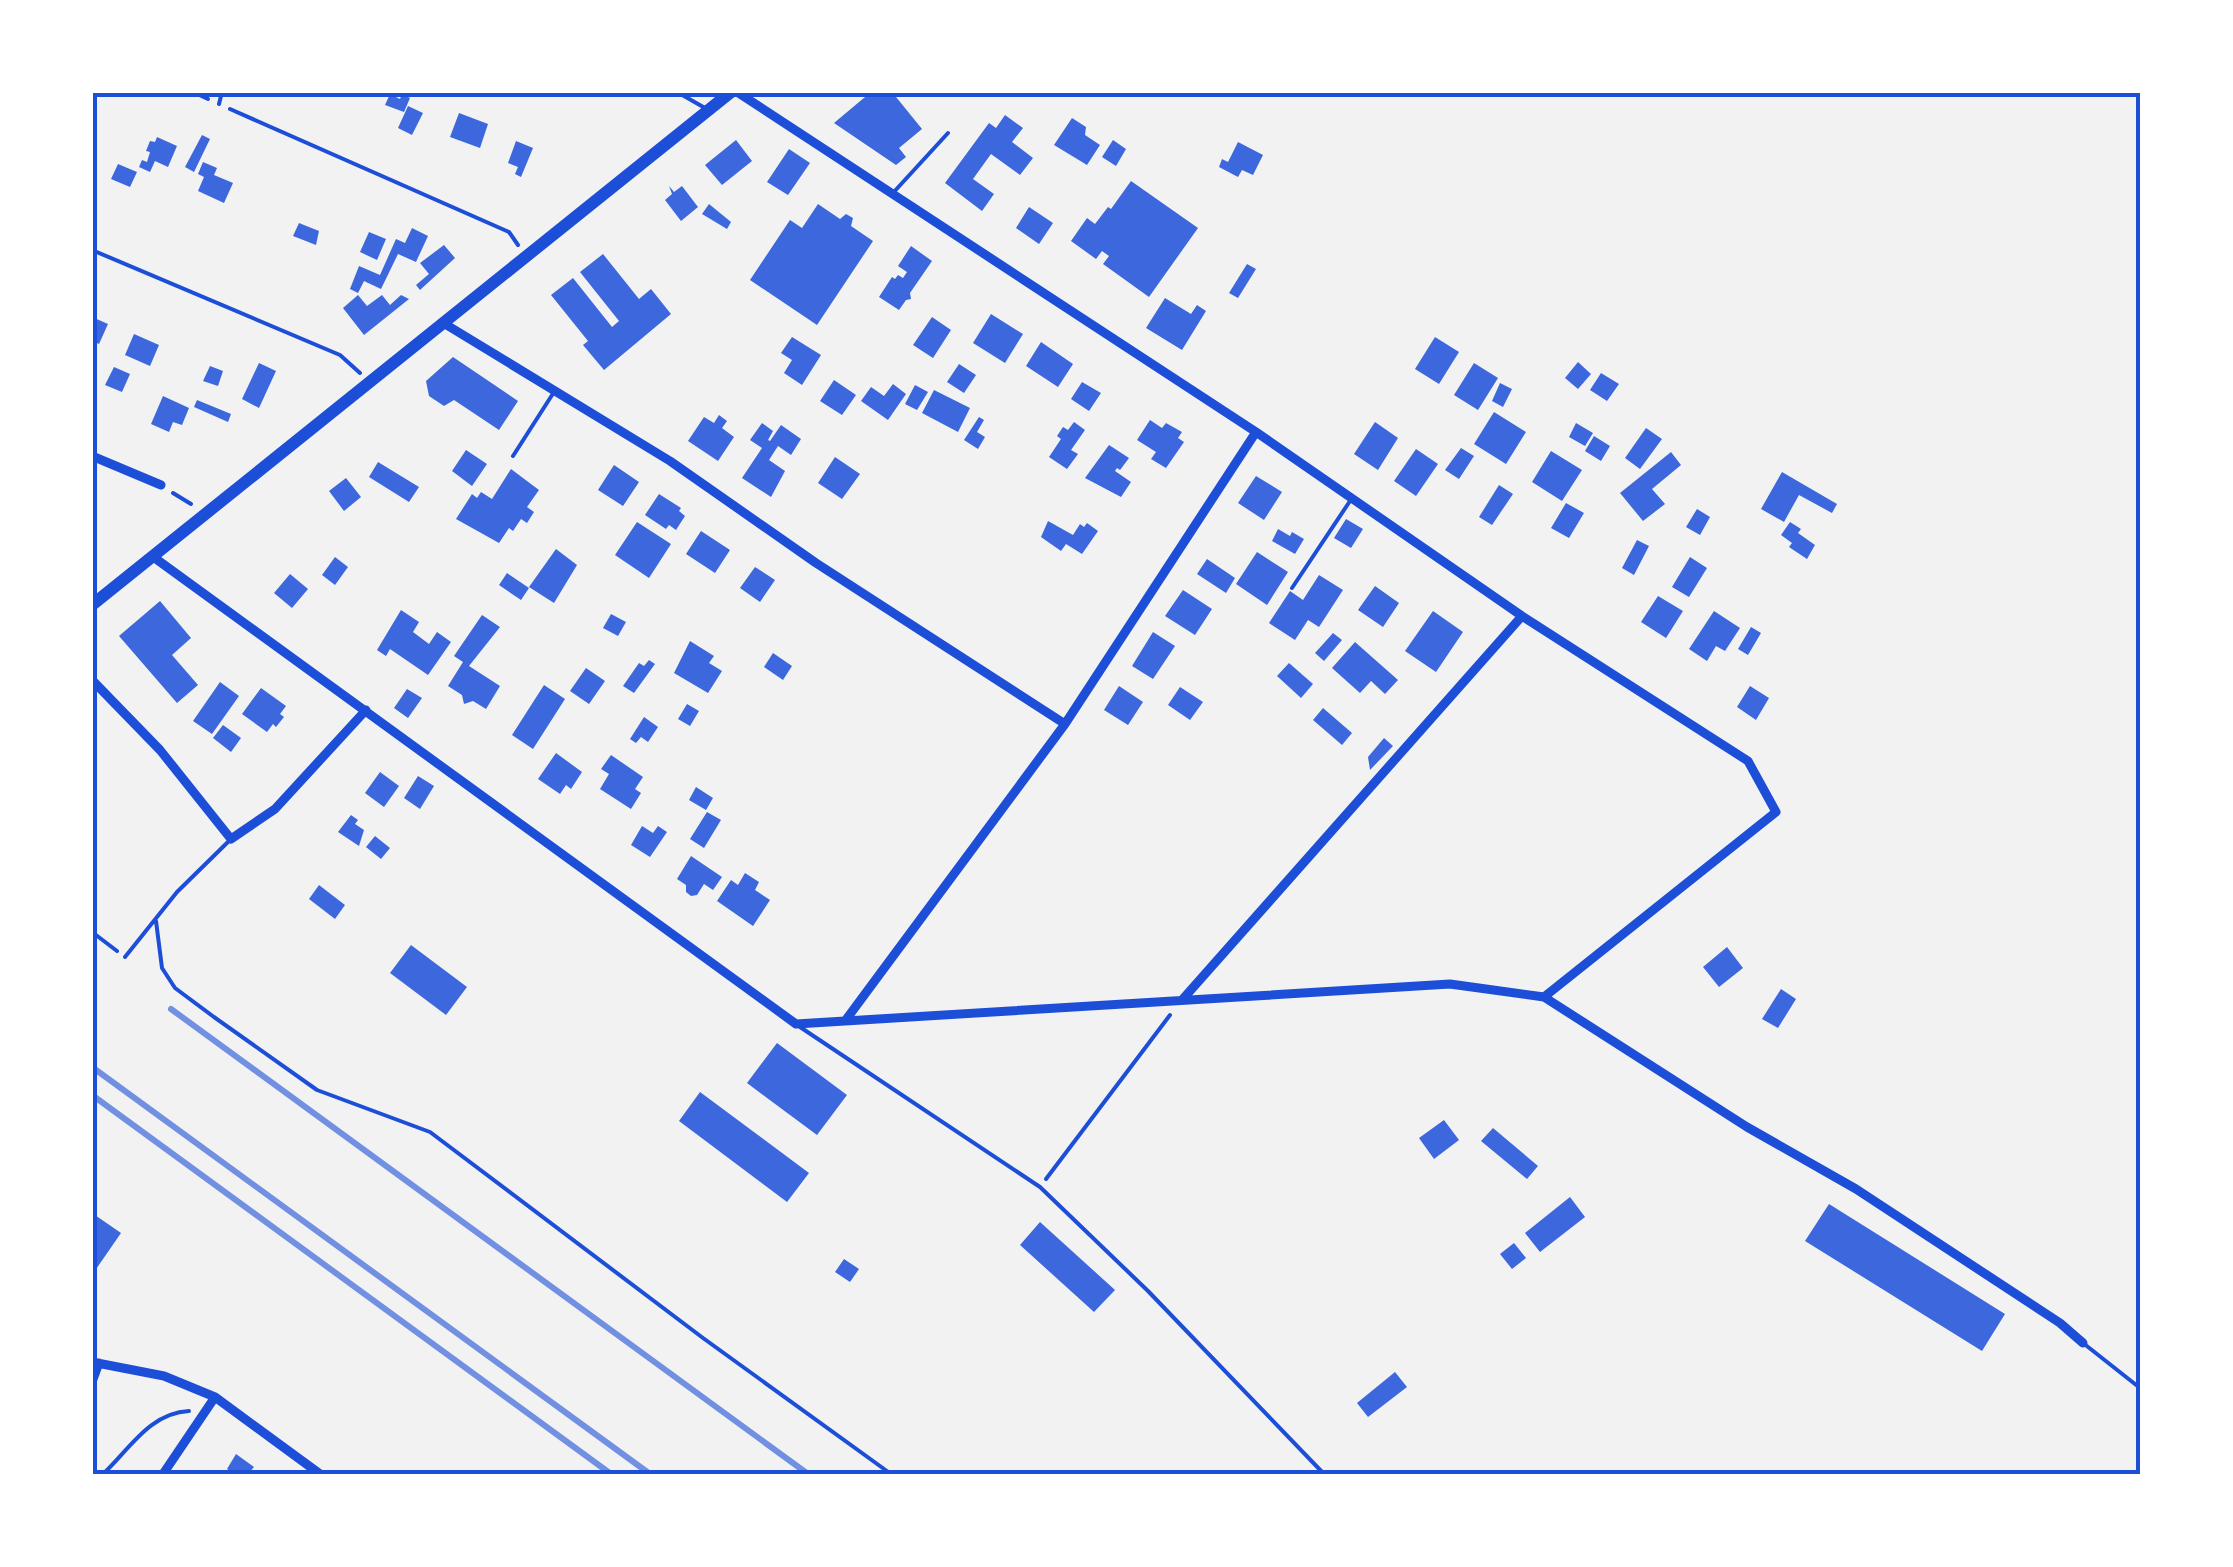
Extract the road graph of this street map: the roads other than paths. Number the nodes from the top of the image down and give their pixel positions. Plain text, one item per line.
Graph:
1 (222, 92) edge
2 (678, 92) edge
3 (734, 92) edge
4 (219, 104) road end
5 (709, 111) junction
6 (948, 133) dead end
7 (892, 194) junction
8 (445, 324) junction
9 (554, 392) junction
10 (1256, 432) junction
11 (92, 456) edge
12 (513, 456) dead end
13 (161, 485) road end
14 (1352, 499) junction
15 (152, 556) junction
16 (1292, 588) dead end
17 (92, 605) edge
18 (1522, 616) junction
19 (92, 680) edge
20 (366, 710) junction
21 (1065, 724) junction
22 (230, 839) junction
23 (156, 921) junction
24 (125, 957) road end
25 (1544, 998) junction
26 (1182, 1000) junction
27 (846, 1021) junction
28 (796, 1024) junction
29 (2083, 1343) joint
30 (96, 1362) edge
31 (92, 1382) edge
32 (2140, 1388) edge
33 (215, 1398) junction
34 (163, 1474) edge
35 (320, 1474) edge
36 (891, 1474) edge
37 (1324, 1474) edge

1 - 4 lane
2 - 5 lane
3 - 5 main road
3 - 7 street
5 - 8 main road
6 - 7 lane
7 - 10 street
8 - 9 street
8 - 15 main road
9 - 12 lane
9 - 21 street
10 - 14 street
10 - 21 street
11 - 13 street
14 - 16 lane
14 - 18 street
15 - 17 main road
15 - 20 street
18 - 25 street
18 - 26 street
19 - 22 street
20 - 22 street
20 - 28 street
21 - 27 street
22 - 23 lane
23 - 24 lane
23 - 36 lane
25 - 26 street
25 - 29 street
26 - 27 street
27 - 28 street
28 - 37 lane
29 - 32 lane
30 - 31 street
30 - 33 street
33 - 34 street
33 - 35 street

